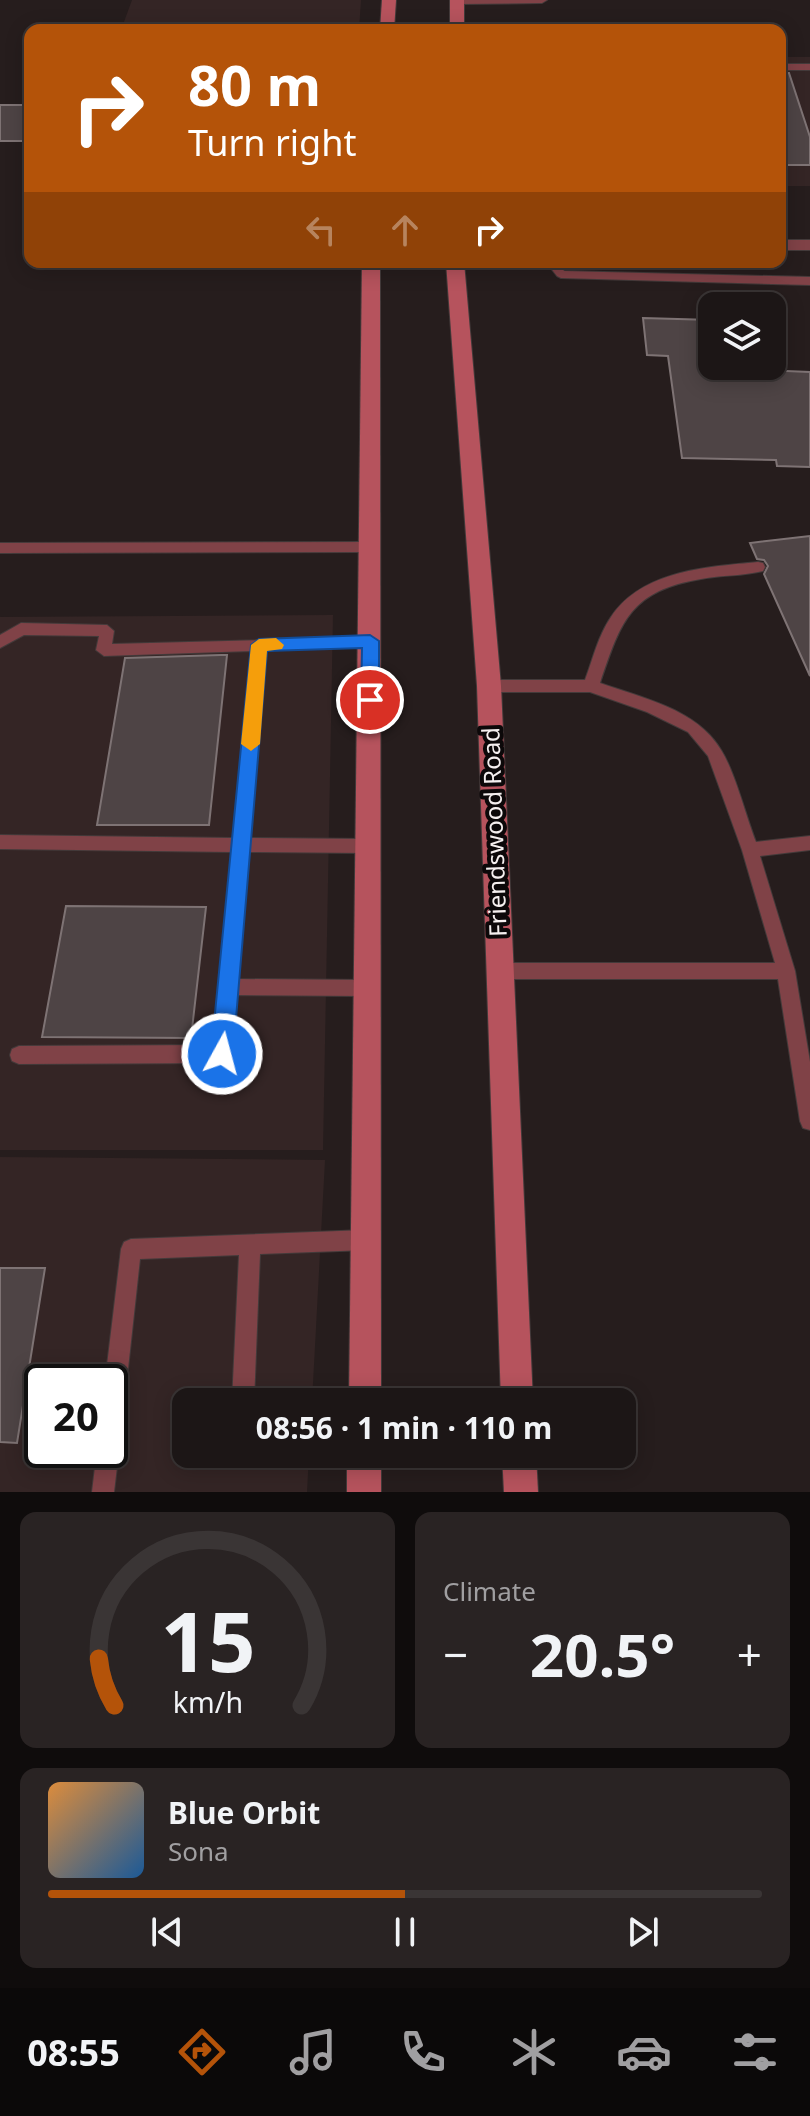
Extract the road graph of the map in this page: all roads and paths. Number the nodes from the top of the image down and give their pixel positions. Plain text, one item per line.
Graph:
1 (389, 0) edge
2 (542, 0) edge
3 (457, 1) edge
4 (387, 24) edge
5 (457, 24) edge
6 (786, 67) edge
7 (810, 67) edge
8 (786, 245) edge
9 (810, 245) edge
10 (371, 268) edge
11 (455, 268) edge
12 (556, 268) edge
13 (810, 281) edge
14 (371, 547) junction
15 (0, 548) edge
16 (758, 567) dead end
17 (370, 641) junction
18 (0, 642) edge
19 (259, 645) junction
20 (489, 686) junction
21 (591, 686) junction
22 (0, 842) edge
23 (810, 843) edge
24 (242, 844) junction
25 (369, 846) junction
26 (750, 850) junction
27 (500, 971) junction
28 (786, 971) junction
29 (230, 987) junction
30 (368, 988) junction
31 (19, 1055) dead end
32 (810, 1121) edge
33 (366, 1240) junction
34 (250, 1244) junction
35 (118, 1364) edge
36 (244, 1388) edge
37 (365, 1388) edge
38 (516, 1388) edge
39 (106, 1468) edge
40 (364, 1468) edge
41 (520, 1468) edge
42 (103, 1492) edge
43 (364, 1492) edge
44 (521, 1492) edge

1 - 4 main road
2 - 3 lane
3 - 5 main road
6 - 7 lane
8 - 9 street
10 - 14 main road
11 - 20 main road, Friendswood Road
12 - 13 lane
14 - 15 lane
14 - 17 main road
16 - 21 lane
17 - 19 lane
17 - 25 main road
18 - 19 lane
19 - 24 lane
20 - 21 lane
20 - 27 main road, Friendswood Road
21 - 26 lane
22 - 24 lane
23 - 26 lane
24 - 25 lane
24 - 29 lane
25 - 30 main road
26 - 28 lane
27 - 28 lane
27 - 38 main road, Friendswood Road
28 - 32 lane
29 - 30 lane
29 - 31 lane
30 - 33 main road
33 - 34 lane
33 - 37 main road
34 - 35 lane
34 - 36 lane
39 - 42 lane
40 - 43 main road
41 - 44 main road

